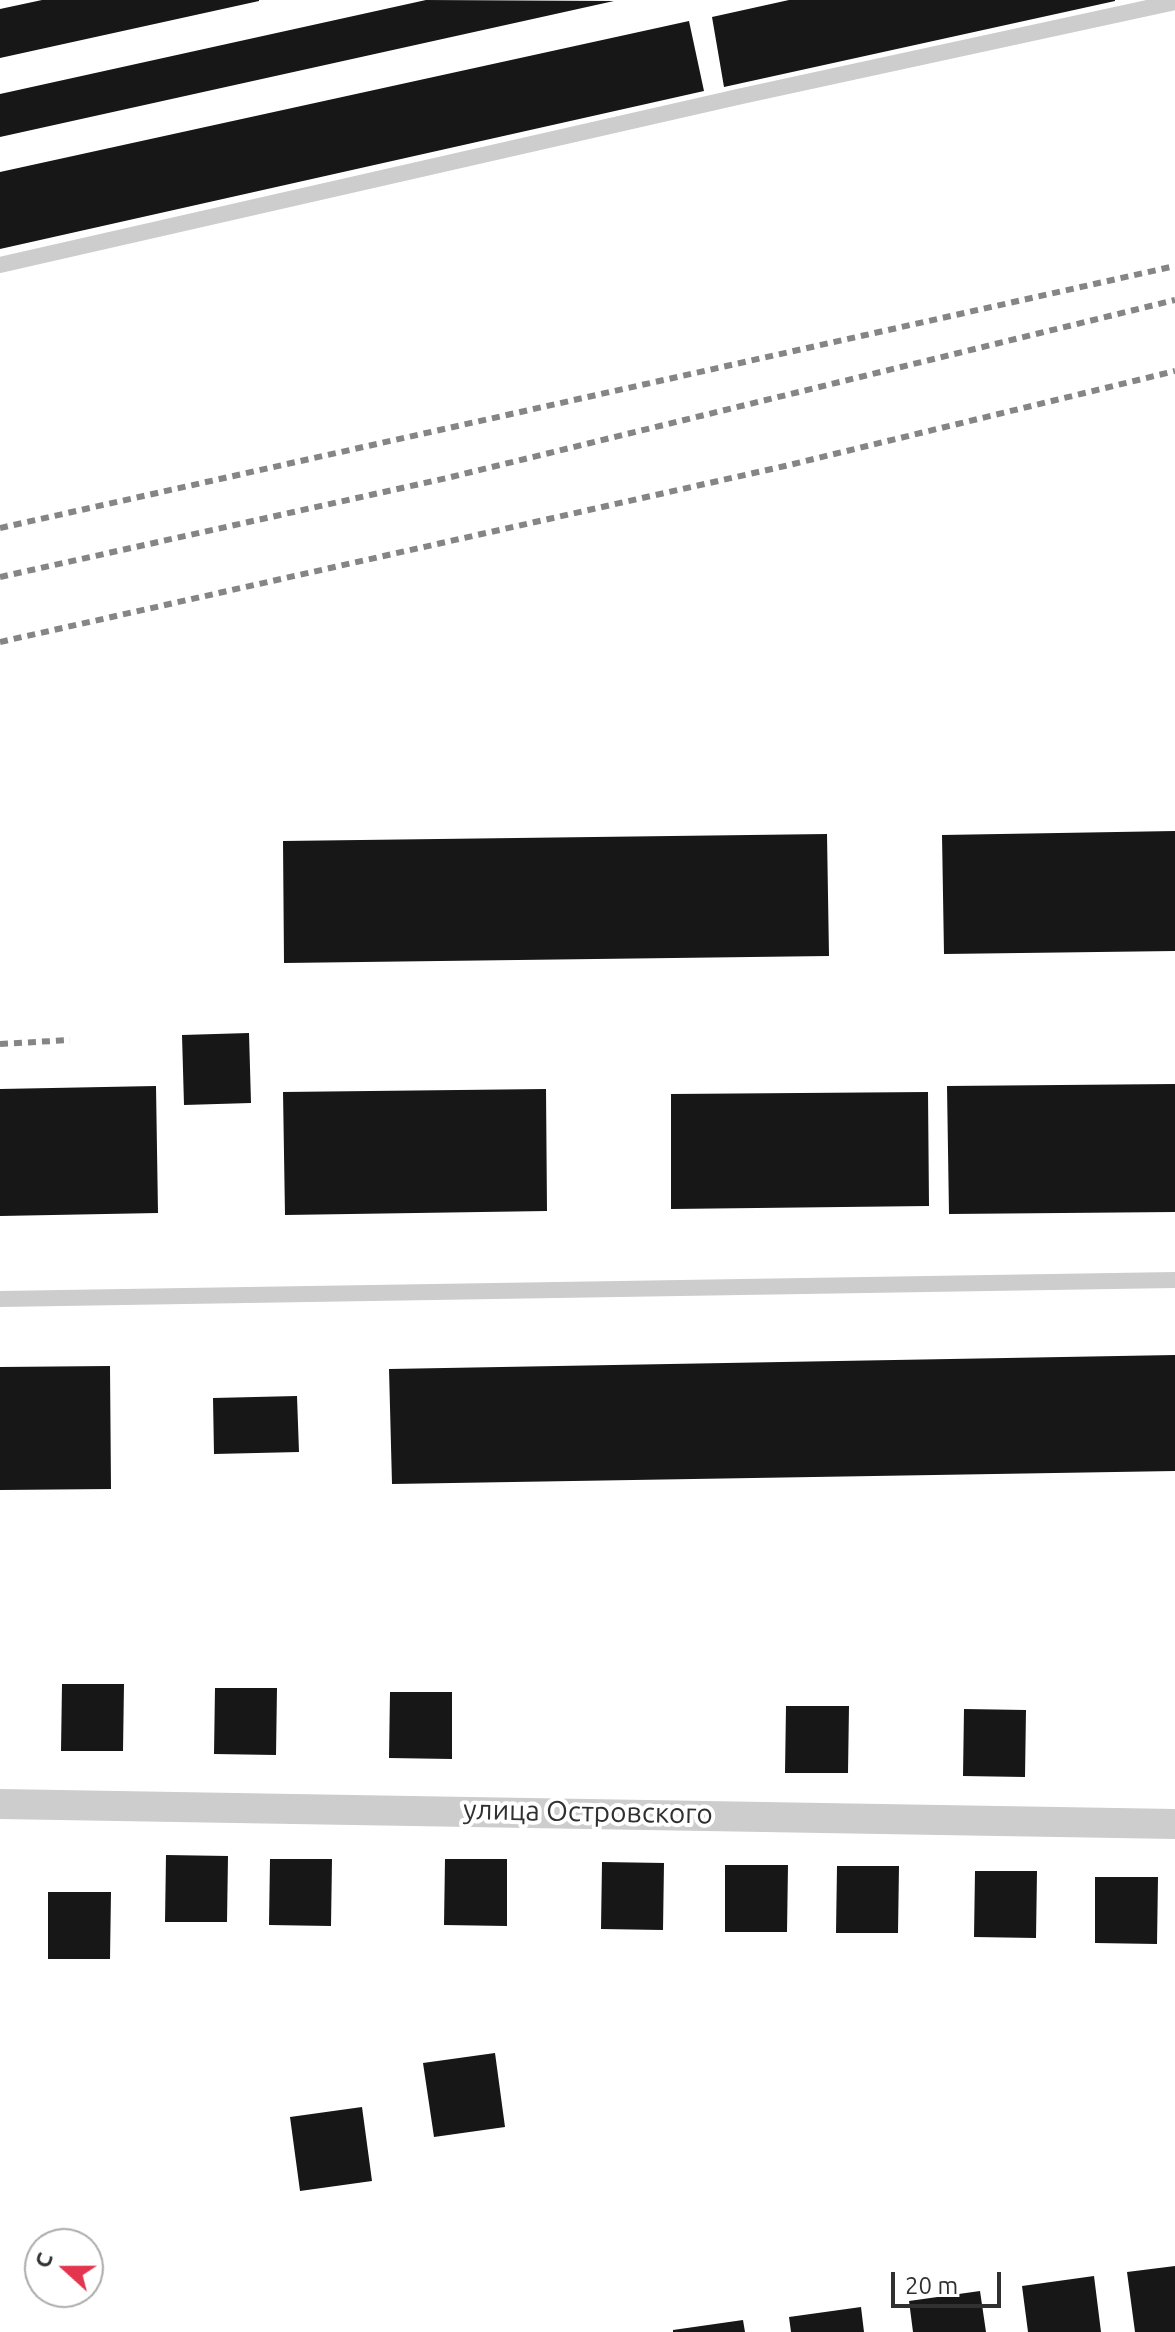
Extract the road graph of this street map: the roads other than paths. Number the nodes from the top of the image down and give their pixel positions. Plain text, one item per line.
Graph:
1 (1175, 2) edge
2 (0, 265) edge
3 (1175, 1280) edge
4 (0, 1299) edge
5 (0, 1804) edge
6 (1175, 1824) edge

1 - 2 lane
3 - 4 lane
5 - 6 street, улица Островского

